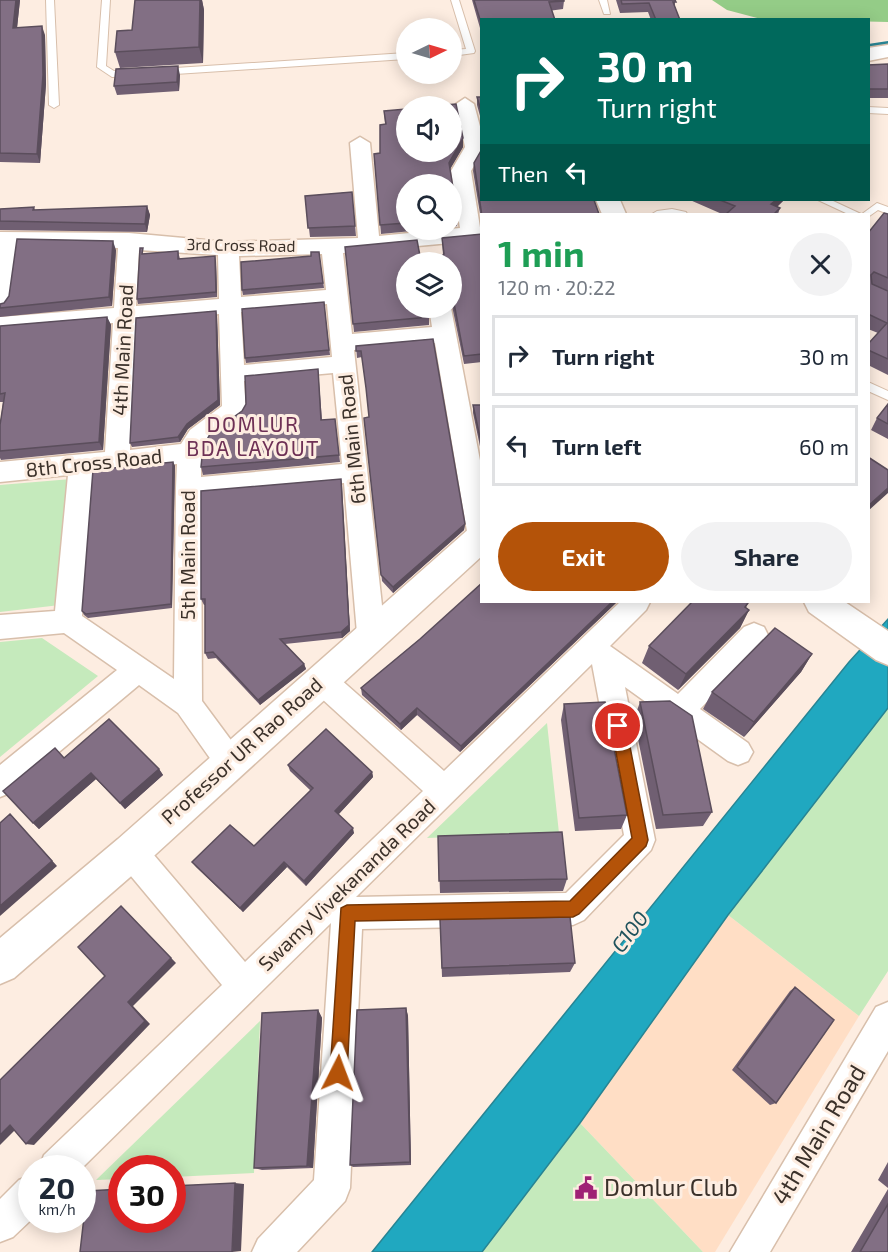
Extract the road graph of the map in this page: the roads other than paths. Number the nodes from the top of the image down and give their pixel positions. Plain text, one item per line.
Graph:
1 (50, 0) edge
2 (106, 0) edge
3 (455, 0) edge
4 (603, 0) edge
5 (607, 12) dead end
6 (461, 18) edge
7 (462, 22) edge
8 (888, 51) edge
9 (462, 52) edge
10 (870, 55) edge
11 (396, 57) edge
12 (138, 73) edge
13 (150, 73) edge
14 (465, 104) dead end
15 (54, 105) dead end
16 (870, 110) edge
17 (888, 111) edge
18 (360, 143) dead end
19 (825, 201) edge
20 (888, 211) edge
21 (854, 213) edge
22 (868, 213) edge
23 (476, 234) edge
24 (5, 239) edge
25 (129, 240) junction
26 (369, 242) junction
27 (333, 245) junction
28 (228, 249) junction
29 (338, 296) junction
30 (0, 304) edge
31 (231, 305) junction
32 (125, 314) junction
33 (442, 318) edge
34 (0, 325) edge
35 (445, 334) junction
36 (343, 354) junction
37 (233, 374) junction
38 (870, 387) edge
39 (888, 396) edge
40 (189, 453) junction
41 (117, 460) junction
42 (81, 464) junction
43 (0, 472) edge
44 (355, 472) junction
45 (188, 488) junction
46 (480, 531) edge
47 (480, 538) edge
48 (636, 603) edge
49 (830, 609) edge
50 (68, 621) junction
51 (0, 627) edge
52 (371, 633) junction
53 (754, 635) dead end
54 (888, 650) edge
55 (598, 652) junction
56 (137, 670) junction
57 (320, 679) junction
58 (188, 704) junction
59 (680, 711) junction
60 (738, 752) dead end
61 (229, 761) junction
62 (0, 783) edge
63 (444, 790) junction
64 (131, 852) junction
65 (340, 906) junction
66 (0, 964) edge
67 (244, 986) junction
68 (888, 1019) edge
69 (70, 1155) edge
70 (18, 1207) edge
71 (0, 1224) edge
72 (271, 1252) edge
73 (749, 1252) edge

1 - 15 lane
2 - 12 lane
3 - 6 lane
4 - 5 lane
7 - 9 lane
8 - 10 street
11 - 13 lane
14 - 23 street
16 - 17 lane
18 - 26 street
19 - 21 lane
20 - 22 lane
23 - 26 street, 3rd Cross Road
24 - 25 street, 3rd Cross Road
24 - 30 street
25 - 28 street, 3rd Cross Road
25 - 32 street, 4th Main Road
26 - 27 street, 3rd Cross Road
27 - 28 street, 3rd Cross Road
27 - 29 street, 6th Main Road
28 - 31 street
29 - 31 street
29 - 36 street, 6th Main Road
31 - 32 street
31 - 37 street
32 - 34 street
32 - 41 street, 4th Main Road
33 - 35 street
35 - 36 street
35 - 46 street
36 - 37 street
36 - 44 street, 6th Main Road
37 - 40 street
38 - 39 lane
40 - 41 street, 8th Cross Road
40 - 45 street, 5th Main Road
41 - 42 street, 8th Cross Road
42 - 43 street, 8th Cross Road
42 - 50 street
44 - 45 street
44 - 52 street, 6th Main Road
45 - 58 street, 5th Main Road
47 - 52 street, Professor UR Rao Road
48 - 55 street, Swamy Vivekananda Road
49 - 54 street
50 - 51 street
50 - 56 street
52 - 57 street, Professor UR Rao Road
53 - 59 street
55 - 59 street
55 - 63 street, Swamy Vivekananda Road
55 - 65 street
56 - 58 street
56 - 62 street
57 - 61 street, Professor UR Rao Road
57 - 63 street
58 - 61 street
59 - 60 street
61 - 64 street, Professor UR Rao Road
63 - 65 street, Swamy Vivekananda Road
64 - 66 street, Professor UR Rao Road
64 - 67 street
65 - 67 street, Swamy Vivekananda Road
65 - 72 street
67 - 69 street, Swamy Vivekananda Road
68 - 73 street, 4th Main Road
70 - 71 street

